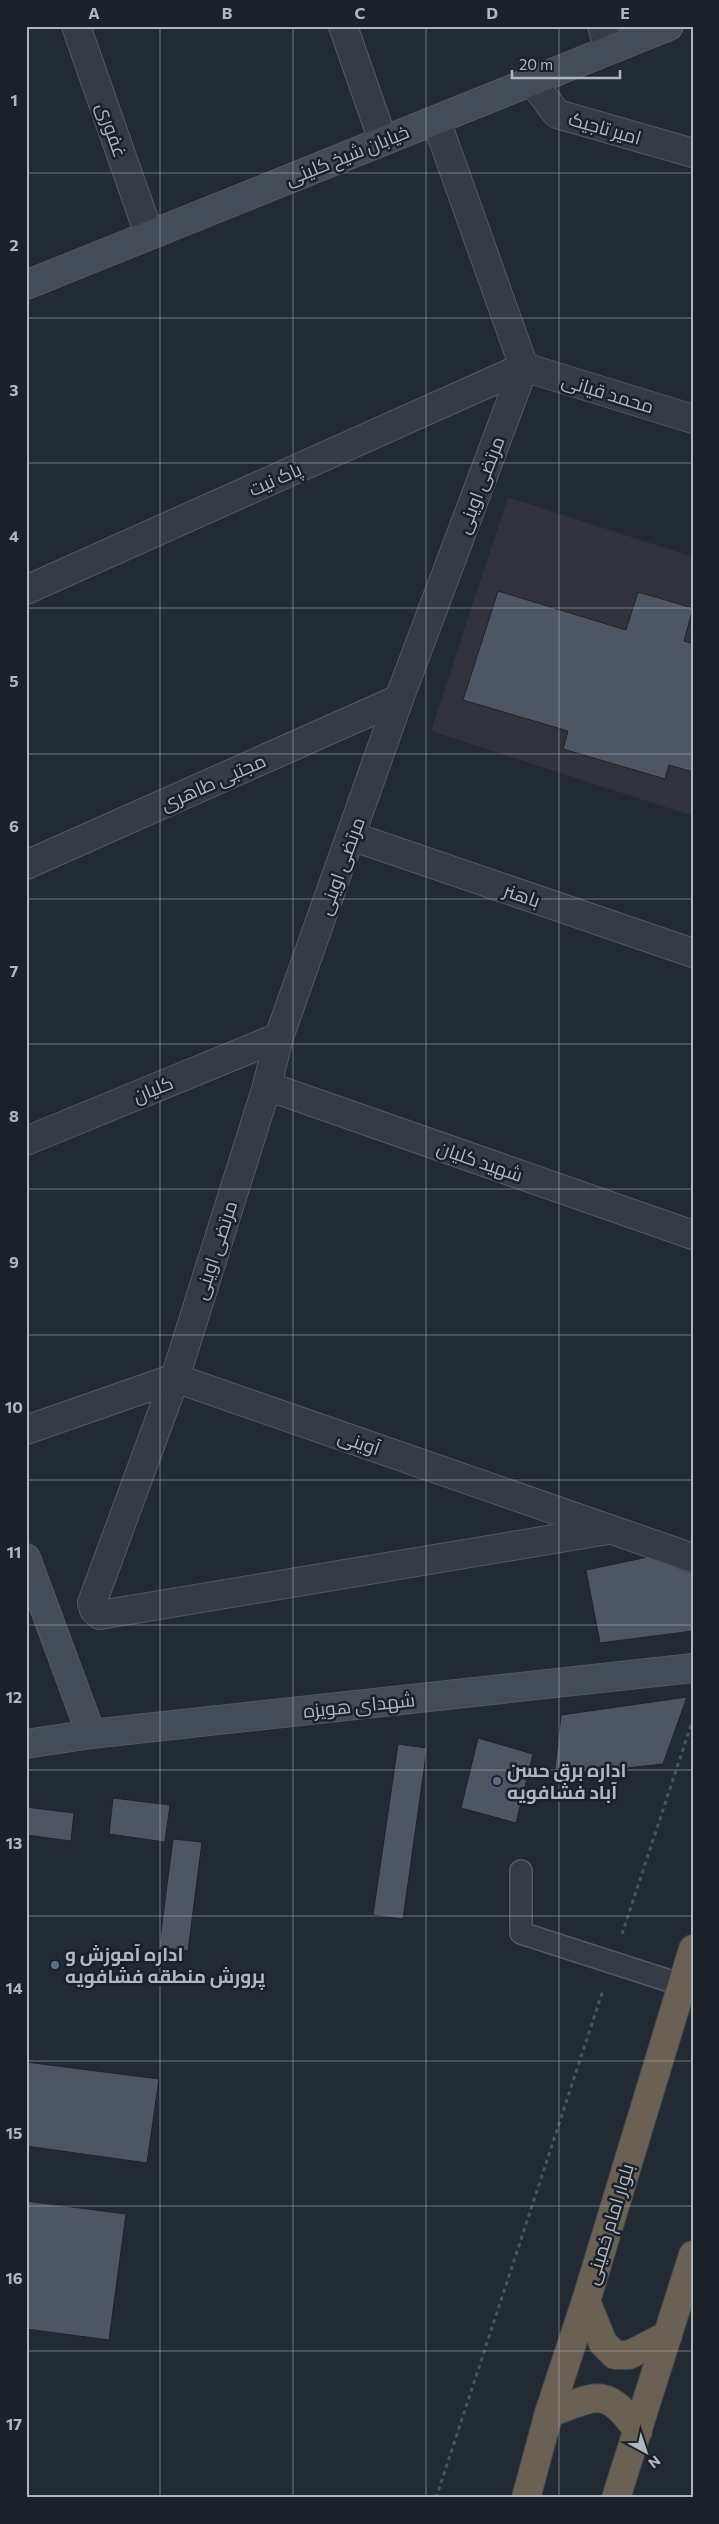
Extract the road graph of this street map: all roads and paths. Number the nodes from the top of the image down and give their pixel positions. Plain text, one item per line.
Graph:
1 (76, 26) edge
2 (343, 26) edge
3 (669, 26) edge
4 (606, 38) edge
5 (532, 81) junction
6 (436, 120) junction
7 (383, 141) junction
8 (693, 153) edge
9 (149, 234) junction
10 (26, 285) edge
11 (524, 367) junction
12 (693, 419) edge
13 (26, 590) edge
14 (399, 699) junction
15 (351, 836) junction
16 (26, 865) edge
17 (693, 953) edge
18 (279, 1037) junction
19 (267, 1086) junction
20 (26, 1141) edge
21 (693, 1235) edge
22 (175, 1378) junction
23 (26, 1430) edge
24 (608, 1530) junction
25 (26, 1558) edge
26 (693, 1558) edge
27 (693, 1668) edge
28 (693, 1719) edge
29 (91, 1734) junction
30 (26, 1744) edge
31 (521, 1871) dead end
32 (693, 1950) edge
33 (612, 1962) junction
34 (682, 1985) junction
35 (693, 2255) edge
36 (586, 2301) junction
37 (668, 2335) junction
38 (549, 2413) junction
39 (638, 2431) junction
40 (436, 2498) edge
41 (526, 2498) edge
42 (616, 2498) edge

1 - 9 street, غفوری
2 - 7 street
3 - 4 street, خیابان شیخ کلینی
4 - 5 street, خیابان شیخ کلینی
5 - 6 street, خیابان شیخ کلینی
5 - 8 street, امیر تاجیک
6 - 7 street, خیابان شیخ کلینی
6 - 11 street
7 - 9 street, خیابان شیخ کلینی
9 - 10 street, خیابان شیخ کلینی
11 - 12 street, محمد قیانی
11 - 13 street, پاک نیت
11 - 14 street, مرتضی اوینی
14 - 15 street, مرتضی اوینی
14 - 16 street, مجتبی طاهری
15 - 17 street, باهنر
15 - 18 street, مرتضی اوینی
18 - 19 street, مرتضی اوینی
18 - 20 street, کلیان
19 - 21 street, شهید کلیان
19 - 22 street, مرتضی اوینی
22 - 23 street
22 - 24 street, آوینی
22 - 24 street, مرتضی اوینی
24 - 26 street, آوینی
25 - 29 street
27 - 29 street, شهدای هویزه
28 - 33 path
29 - 30 street, شهدای هویزه
31 - 33 lane
32 - 34 highway, بلوار امام خمینی
33 - 34 lane
33 - 40 path
34 - 36 highway, بلوار امام خمینی
35 - 37 highway
36 - 37 highway
36 - 38 highway, بلوار امام خمینی
37 - 39 highway
38 - 39 highway
38 - 41 highway, بلوار امام خمینی
39 - 42 highway

